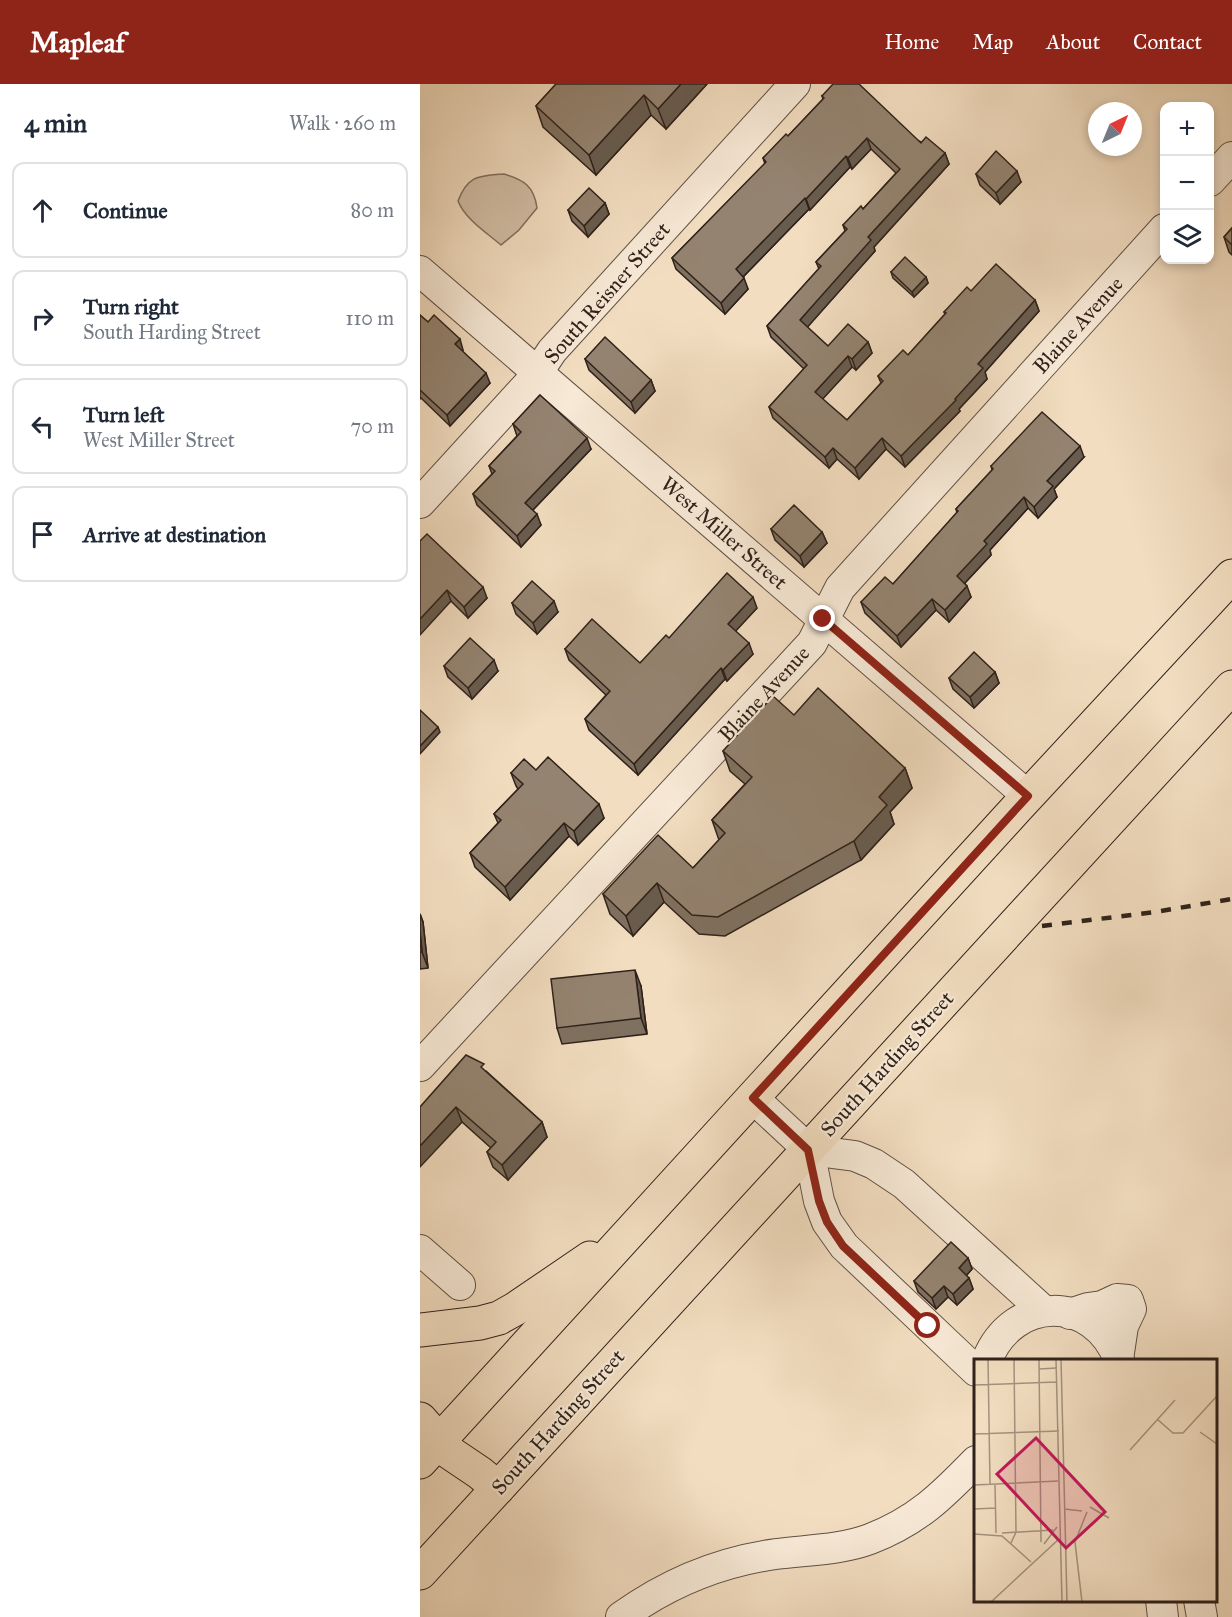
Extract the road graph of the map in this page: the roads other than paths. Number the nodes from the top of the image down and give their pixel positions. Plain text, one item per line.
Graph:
1 (795, 84) edge
2 (1232, 157) edge
3 (1214, 176) edge
4 (1160, 234) edge
5 (420, 271) edge
6 (539, 372) junction
7 (420, 503) edge
8 (1232, 576) edge
9 (823, 619) junction
10 (1232, 687) edge
11 (1028, 796) junction
12 (420, 1066) edge
13 (753, 1098) junction
14 (808, 1150) junction
15 (634, 1229) junction
16 (420, 1250) edge
17 (460, 1285) dead end
18 (1057, 1313) junction
19 (420, 1330) edge
20 (987, 1359) edge
21 (1118, 1359) edge
22 (1118, 1359) edge
23 (974, 1370) edge
24 (424, 1443) edge
25 (974, 1462) edge
26 (498, 1488) junction
27 (420, 1573) edge
28 (1161, 1602) edge
29 (1199, 1602) edge
30 (621, 1617) edge
31 (1163, 1617) edge
32 (1202, 1617) edge

1 - 6 street, South Reisner Street
2 - 3 street
4 - 9 street, Blaine Avenue
5 - 6 street, West Miller Street
6 - 7 street, South Reisner Street
6 - 9 street, West Miller Street
8 - 11 main road
9 - 11 street, West Miller Street
9 - 12 street, Blaine Avenue
10 - 14 main road, South Harding Street
11 - 13 main road
13 - 14 street
13 - 15 main road
14 - 18 street
14 - 23 street
14 - 26 main road, South Harding Street
15 - 19 main road
15 - 24 main road
16 - 17 street
18 - 20 street
18 - 21 street
18 - 22 street
24 - 26 main road
25 - 30 street
26 - 27 main road, South Harding Street
28 - 31 street
29 - 32 street

